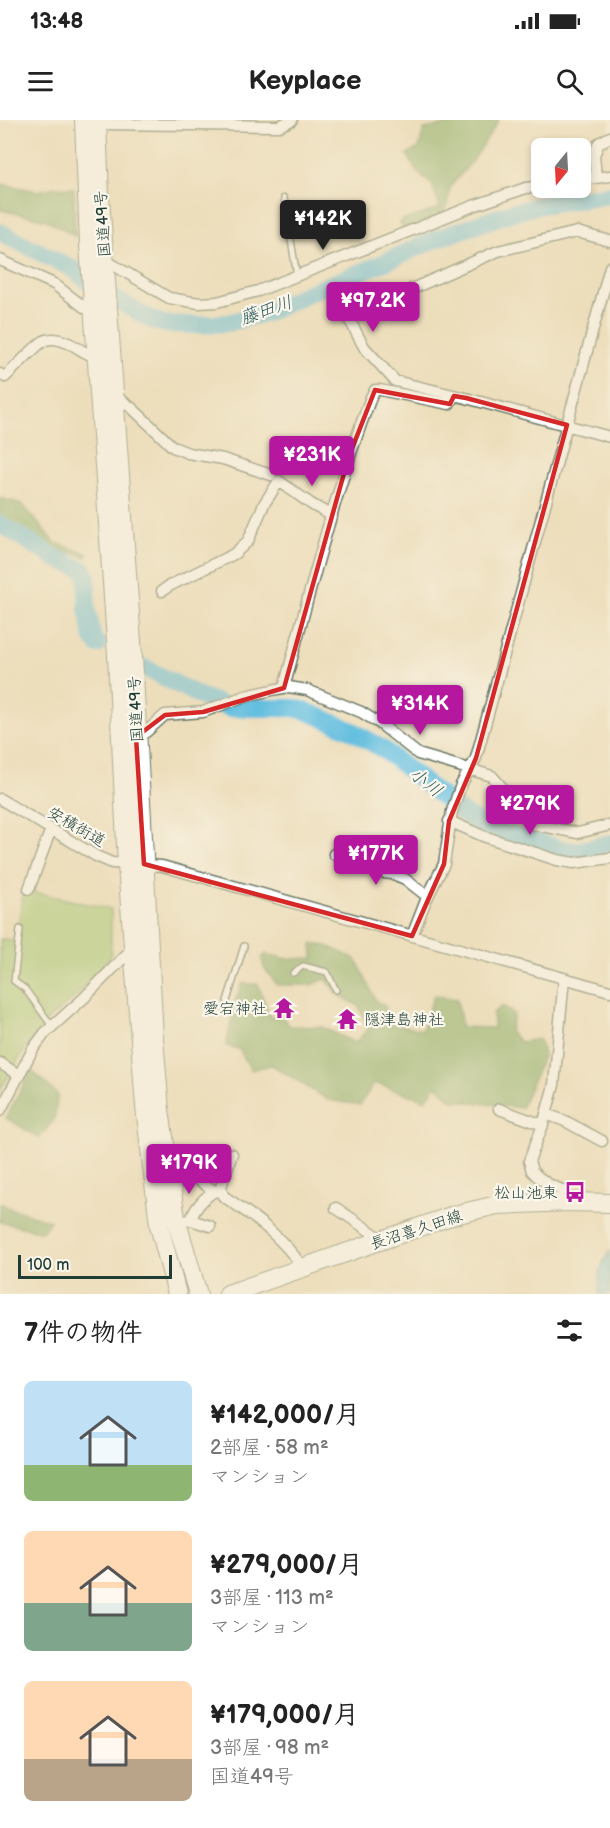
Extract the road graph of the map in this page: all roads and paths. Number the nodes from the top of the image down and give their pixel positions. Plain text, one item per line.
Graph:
1 (291, 120) edge
2 (93, 121) edge
3 (224, 123) edge
4 (610, 136) edge
5 (610, 176) edge
6 (596, 177) junction
7 (591, 178) edge
8 (531, 187) edge
9 (284, 198) dead end
10 (610, 241) edge
11 (100, 259) junction
12 (0, 260) edge
13 (610, 267) edge
14 (297, 276) junction
15 (100, 312) junction
16 (98, 357) junction
17 (0, 374) edge
18 (114, 395) junction
19 (454, 396) junction
20 (567, 425) junction
21 (610, 437) edge
22 (271, 475) dead end
23 (332, 516) junction
24 (162, 591) dead end
25 (284, 688) junction
26 (136, 737) junction
27 (471, 768) junction
28 (0, 799) edge
29 (451, 816) junction
30 (610, 825) edge
31 (51, 829) junction
32 (334, 854) dead end
33 (610, 858) edge
34 (136, 864) junction
35 (29, 889) dead end
36 (428, 897) junction
37 (20, 929) dead end
38 (412, 936) junction
39 (244, 946) dead end
40 (134, 952) junction
41 (293, 973) dead end
42 (564, 978) junction
43 (336, 990) dead end
44 (610, 991) edge
45 (227, 1001) dead end
46 (52, 1026) junction
47 (0, 1063) edge
48 (20, 1076) junction
49 (499, 1109) dead end
50 (0, 1111) edge
51 (544, 1119) junction
52 (602, 1141) dead end
53 (232, 1154) dead end
54 (167, 1167) junction
55 (218, 1190) junction
56 (570, 1202) junction
57 (610, 1203) edge
58 (336, 1208) dead end
59 (184, 1221) junction
60 (210, 1226) dead end
61 (383, 1240) junction
62 (303, 1268) junction
63 (177, 1294) edge
64 (198, 1294) edge
65 (228, 1294) edge

1 - 3 street
2 - 3 street
2 - 11 main road, 国道49号
4 - 6 street
5 - 6 street
6 - 7 street
8 - 14 street
9 - 14 lane
10 - 19 street
11 - 14 street
11 - 15 main road, 国道49号
12 - 15 street
13 - 20 street
15 - 16 main road, 国道49号
15 - 18 main road, 国道49号
16 - 17 street
16 - 34 main road, 国道49号
18 - 22 street
18 - 26 main road, 国道49号
19 - 20 street
19 - 23 street
20 - 21 street
20 - 27 street
23 - 24 street
23 - 25 street
25 - 26 street
25 - 27 street
26 - 34 main road, 国道49号
27 - 29 street
27 - 30 street
28 - 31 street, 安積街道
29 - 33 street
29 - 36 street
31 - 34 street, 安積街道
31 - 35 street
32 - 36 street
34 - 38 street, 安積街道
34 - 40 main road, 国道49号
34 - 54 main road, 国道49号
36 - 38 street
37 - 46 lane
38 - 42 street, 安積街道
39 - 45 lane
40 - 46 street
40 - 63 main road, 国道49号
41 - 43 lane
42 - 44 street, 安積街道
42 - 51 street
46 - 48 street
47 - 48 street
48 - 50 street
49 - 51 street
51 - 52 street
51 - 56 street
53 - 55 street
54 - 55 street
54 - 59 main road, 国道49号
55 - 59 street
55 - 62 street
56 - 57 main road, 長沼喜久田線
56 - 61 main road, 長沼喜久田線
58 - 61 street
59 - 60 street
59 - 64 main road, 国道49号
61 - 62 main road, 長沼喜久田線
62 - 65 main road, 長沼喜久田線

